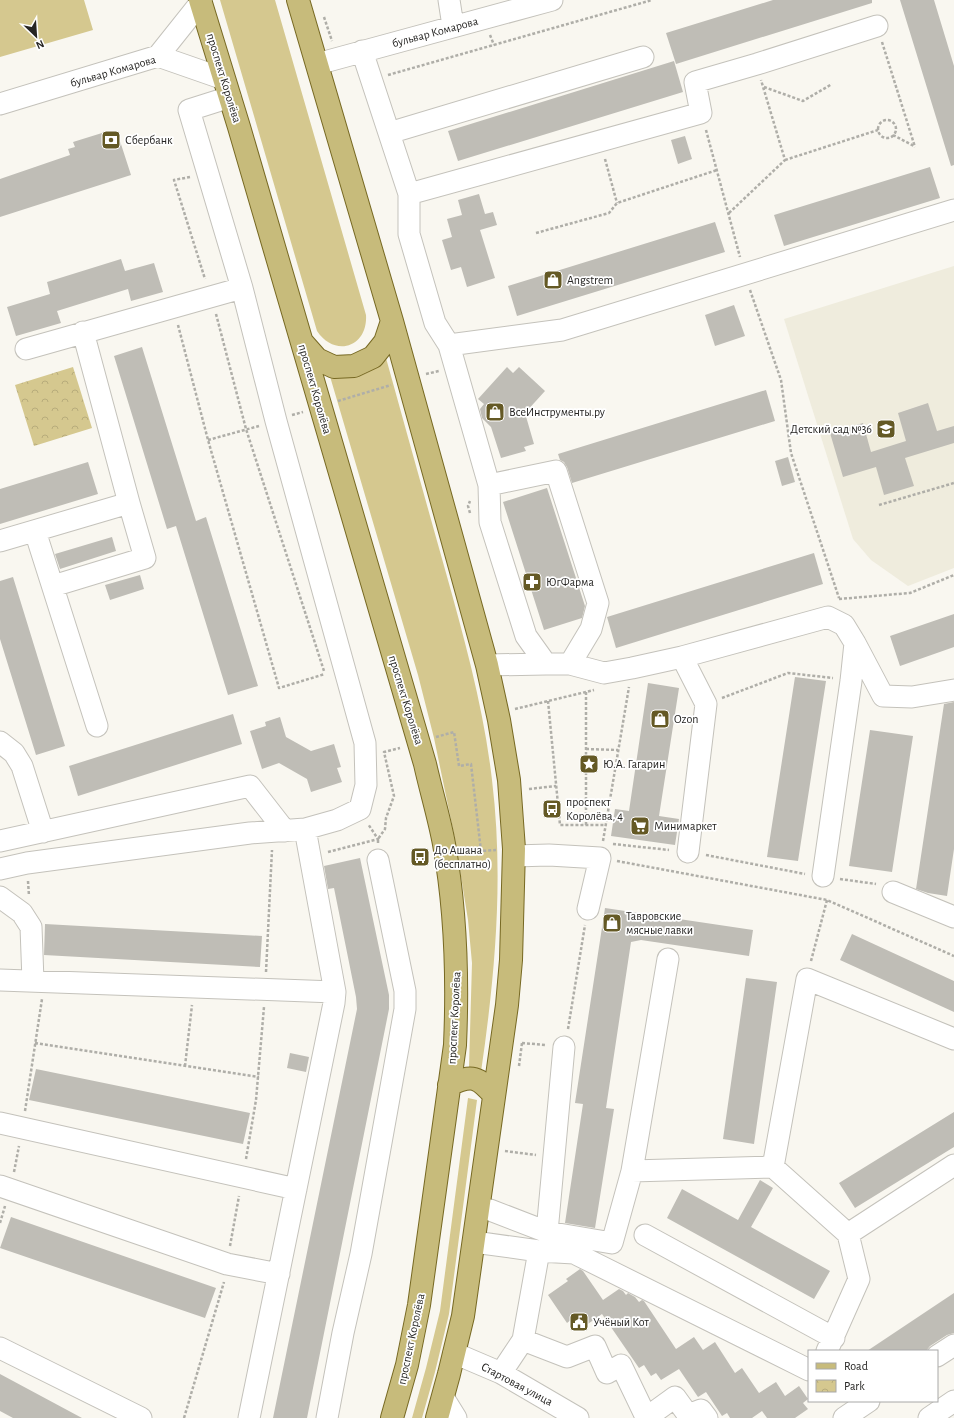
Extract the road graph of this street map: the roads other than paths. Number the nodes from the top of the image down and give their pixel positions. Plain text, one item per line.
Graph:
1 (298, 0) edge
2 (449, 0) edge
3 (552, 0) edge
4 (200, 1) edge
5 (531, 3) edge
6 (454, 26) junction
7 (877, 26) road end
8 (362, 52) junction
9 (158, 56) junction
10 (643, 57) dead end
11 (317, 64) junction
12 (227, 88) junction
13 (0, 104) edge
14 (389, 133) junction
15 (409, 194) junction
16 (954, 210) edge
17 (242, 288) junction
18 (392, 321) junction
19 (83, 332) junction
20 (302, 342) junction
21 (449, 345) junction
22 (26, 349) dead end
23 (490, 485) junction
24 (129, 503) junction
25 (35, 531) junction
26 (0, 541) edge
27 (53, 586) junction
28 (855, 643) junction
29 (682, 657) junction
30 (546, 664) junction
31 (570, 664) junction
32 (487, 665) junction
33 (954, 690) edge
34 (97, 726) dead end
35 (0, 742) edge
36 (305, 829) junction
37 (279, 831) junction
38 (43, 832) junction
39 (0, 842) edge
40 (688, 852) road end
41 (514, 856) junction
42 (378, 860) dead end
43 (0, 869) edge
44 (823, 876) road end
45 (893, 892) road end
46 (0, 897) edge
47 (588, 909) road end
48 (954, 918) edge
49 (668, 959) dead end
50 (0, 980) edge
51 (39, 982) junction
52 (335, 992) junction
53 (954, 1039) edge
54 (564, 1048) road end
55 (449, 1085) junction
56 (494, 1096) junction
57 (0, 1123) edge
58 (954, 1164) edge
59 (773, 1167) junction
60 (632, 1171) junction
61 (5, 1188) edge
62 (296, 1189) junction
63 (479, 1208) junction
64 (848, 1234) junction
65 (645, 1235) dead end
66 (474, 1242) junction
67 (543, 1242) junction
68 (279, 1274) junction
69 (523, 1340) junction
70 (831, 1344) edge
71 (954, 1345) edge
72 (0, 1348) edge
73 (454, 1353) junction
74 (938, 1355) edge
75 (808, 1370) edge
76 (501, 1373) junction
77 (443, 1397) junction
78 (954, 1401) edge
79 (646, 1417) edge
80 (141, 1418) edge
81 (249, 1418) edge
82 (327, 1418) edge
83 (392, 1418) edge
84 (437, 1418) edge
85 (456, 1418) edge
86 (578, 1418) edge
87 (707, 1418) edge
88 (929, 1418) edge

1 - 11 main road
2 - 6 street
3 - 5 street, бульвар Комарова
4 - 9 street
4 - 12 main road, проспект Королёва
5 - 6 street, бульвар Комарова
6 - 8 street, бульвар Комарова
7 - 15 street
8 - 11 street, бульвар Комарова
8 - 14 street
9 - 12 street, бульвар Комарова
9 - 13 street, бульвар Комарова
10 - 14 street
11 - 18 main road
12 - 17 street
12 - 20 main road, проспект Королёва
14 - 15 street
15 - 21 street
16 - 21 street
17 - 19 street
17 - 36 street
18 - 20 main road
18 - 32 main road
19 - 22 street
19 - 24 street
20 - 55 main road, проспект Королёва
21 - 23 street
23 - 30 street
23 - 31 street
24 - 25 street
24 - 27 street
25 - 26 street
25 - 27 street
27 - 34 street
28 - 29 street
28 - 33 street
28 - 44 street
29 - 31 street
29 - 40 street
30 - 31 street
30 - 32 street
32 - 41 main road
35 - 38 street
36 - 37 street
36 - 52 street
37 - 38 street
37 - 43 street
38 - 39 street
41 - 47 street
41 - 56 main road
42 - 82 street
45 - 48 street
46 - 51 street
49 - 60 street
50 - 51 street
51 - 52 street
52 - 62 street
53 - 59 street
54 - 67 street
55 - 56 main road
55 - 83 main road, проспект Королёва
56 - 63 main road
57 - 62 street
58 - 64 street
59 - 60 street
59 - 64 street
60 - 67 street
61 - 68 street
62 - 68 street
63 - 66 main road
63 - 67 street
64 - 70 street
65 - 70 street
66 - 67 street
66 - 73 main road
67 - 69 street
67 - 75 street
68 - 81 street
69 - 76 street
69 - 79 street
71 - 74 street
72 - 80 street
73 - 76 street, Стартовая улица
73 - 77 main road
76 - 86 street, Стартовая улица
77 - 84 main road
77 - 85 street
78 - 88 street
79 - 87 street

